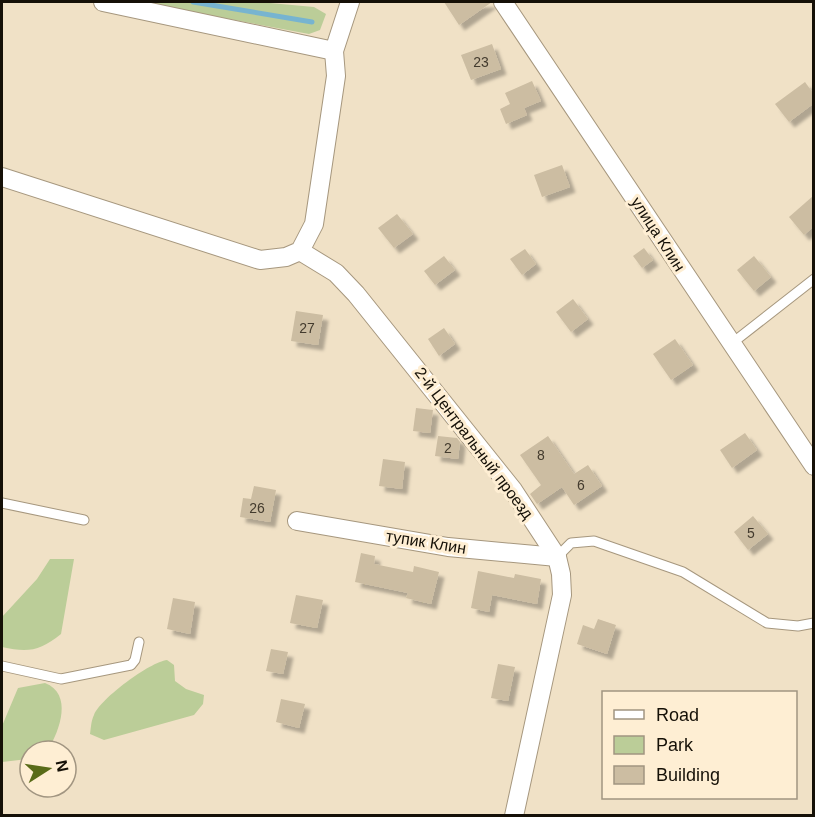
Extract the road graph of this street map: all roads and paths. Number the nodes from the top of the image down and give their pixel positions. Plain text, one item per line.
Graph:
1 (103, 2) edge
2 (350, 2) edge
3 (503, 2) edge
4 (334, 51) junction
5 (2, 177) edge
6 (300, 251) junction
7 (813, 279) edge
8 (731, 344) junction
9 (813, 466) edge
10 (2, 503) edge
11 (84, 520) dead end
12 (297, 521) dead end
13 (557, 557) junction
14 (813, 623) edge
15 (139, 642) dead end
16 (2, 666) edge
17 (514, 816) edge

1 - 4 street
2 - 4 street
3 - 8 street, улица Клин
4 - 6 street
5 - 6 street
6 - 13 street, 2-й Центральный проезд
7 - 8 lane
8 - 9 street, улица Клин
10 - 11 lane
12 - 13 street, тупик Клин
13 - 14 lane
13 - 17 street, 2-й Центральный проезд
15 - 16 lane

